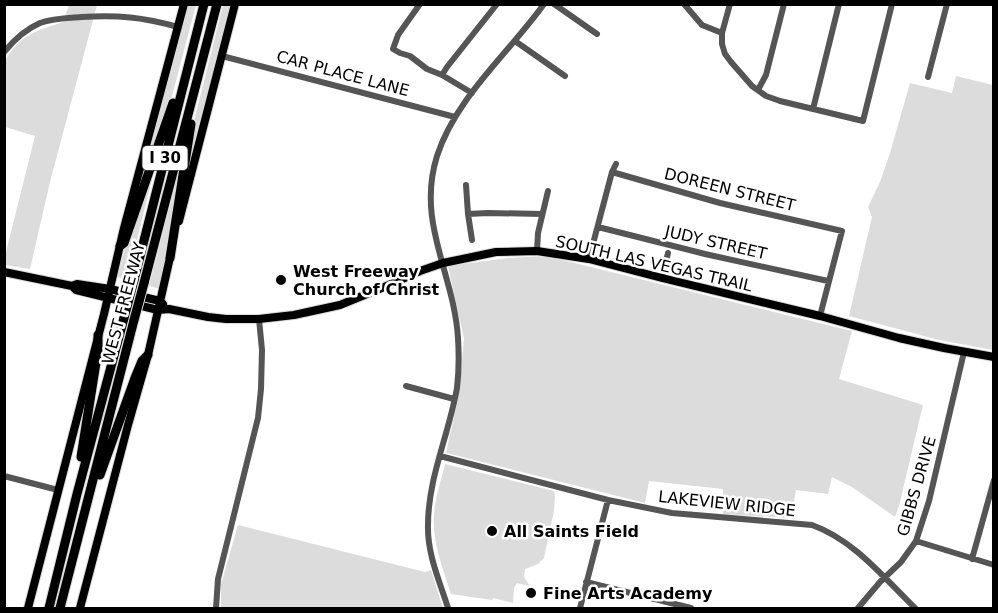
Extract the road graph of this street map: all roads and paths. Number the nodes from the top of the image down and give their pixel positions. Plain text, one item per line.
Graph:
1 (184, 4) edge
2 (204, 4) edge
3 (217, 4) edge
4 (235, 4) edge
5 (497, 4) edge
6 (544, 4) edge
7 (554, 4) edge
8 (684, 4) edge
9 (729, 4) edge
10 (784, 4) edge
11 (839, 4) edge
12 (892, 4) edge
13 (947, 4) edge
14 (417, 5) edge
15 (178, 27) junction
16 (722, 33) junction
17 (597, 34) dead end
18 (196, 37) junction
19 (515, 41) junction
20 (5, 50) edge
21 (222, 56) junction
22 (441, 75) junction
23 (565, 76) dead end
24 (928, 77) dead end
25 (195, 87) junction
26 (758, 90) junction
27 (472, 93) junction
28 (813, 109) junction
29 (455, 117) junction
30 (616, 164) dead end
31 (612, 172) junction
32 (466, 185) dead end
33 (548, 191) dead end
34 (468, 214) junction
35 (542, 214) junction
36 (598, 227) junction
37 (472, 240) dead end
38 (120, 246) junction
39 (537, 251) junction
40 (668, 253) dead end
41 (170, 258) junction
42 (589, 259) junction
43 (442, 263) junction
44 (4, 272) edge
45 (662, 278) junction
46 (139, 281) junction
47 (828, 281) junction
48 (72, 286) junction
49 (110, 289) junction
50 (108, 298) junction
51 (159, 305) junction
52 (820, 315) junction
53 (129, 319) junction
54 (259, 319) junction
55 (98, 335) junction
56 (964, 352) junction
57 (148, 355) junction
58 (993, 357) edge
59 (406, 386) dead end
60 (454, 399) junction
61 (440, 456) junction
62 (4, 476) edge
63 (993, 480) edge
64 (58, 490) junction
65 (77, 494) junction
66 (89, 496) junction
67 (608, 500) junction
68 (915, 541) junction
69 (972, 559) junction
70 (993, 566) edge
71 (884, 579) junction
72 (586, 582) junction
73 (28, 609) edge
74 (49, 609) edge
75 (60, 609) edge
76 (80, 609) edge
77 (216, 609) edge
78 (448, 609) edge
79 (580, 609) edge
80 (691, 609) edge
81 (858, 609) edge
82 (915, 609) edge

1 - 15 main road, WEST FREEWAY
2 - 18 highway, WEST FREEWAY / I 30
3 - 25 highway, WEST FREEWAY / I 30
4 - 21 main road, WEST FREEWAY
5 - 22 street
6 - 19 street
7 - 17 street
8 - 16 street
9 - 16 street
10 - 26 street
11 - 28 street
12 - 28 street
13 - 24 street
14 - 22 street
15 - 20 street
15 - 38 main road, WEST FREEWAY
16 - 26 street
18 - 38 highway
18 - 46 highway, WEST FREEWAY / I 30
19 - 23 street
19 - 27 street
21 - 29 street, CAR PLACE LANE
21 - 41 main road, WEST FREEWAY
22 - 27 street
25 - 41 highway
25 - 46 highway, WEST FREEWAY / I 30
26 - 28 street
27 - 29 street
29 - 43 street
30 - 31 street
31 - 36 street
31 - 47 street, DOREEN STREET
32 - 34 street
33 - 35 street
34 - 35 street
34 - 37 street
35 - 39 street
36 - 42 street
36 - 47 street, JUDY STREET
38 - 49 main road, WEST FREEWAY
39 - 42 main road, SOUTH LAS VEGAS TRAIL
39 - 43 main road, SOUTH LAS VEGAS TRAIL
40 - 45 street
41 - 51 main road, WEST FREEWAY
42 - 45 main road, SOUTH LAS VEGAS TRAIL
43 - 54 main road, SOUTH LAS VEGAS TRAIL
43 - 60 street
44 - 48 main road
45 - 52 main road, SOUTH LAS VEGAS TRAIL
46 - 53 highway, WEST FREEWAY / I 30, bridge
47 - 52 street
48 - 49 main road
48 - 50 main road
49 - 50 main road, WEST FREEWAY
49 - 51 main road
50 - 51 main road
50 - 55 main road, WEST FREEWAY
51 - 54 main road, SOUTH LAS VEGAS TRAIL
51 - 57 main road, WEST FREEWAY
52 - 56 main road, SOUTH LAS VEGAS TRAIL
53 - 65 highway, WEST FREEWAY / I 30
53 - 66 highway, WEST FREEWAY / I 30
54 - 77 street
55 - 64 main road, WEST FREEWAY
55 - 65 highway
56 - 58 main road, SOUTH LAS VEGAS TRAIL
56 - 68 street, GIBBS DRIVE
57 - 66 highway
57 - 76 main road
59 - 60 street
60 - 61 street
61 - 67 street, LAKEVIEW RIDGE
61 - 78 street
62 - 64 street
63 - 69 street
64 - 73 main road, WEST FREEWAY
65 - 74 highway, WEST FREEWAY / I 30
66 - 75 highway, WEST FREEWAY / I 30
67 - 71 street, LAKEVIEW RIDGE
67 - 72 street
68 - 69 street
68 - 71 street, GIBBS DRIVE
69 - 70 street
71 - 81 street, GIBBS DRIVE
71 - 82 street, LAKEVIEW RIDGE
72 - 79 street
72 - 80 street

